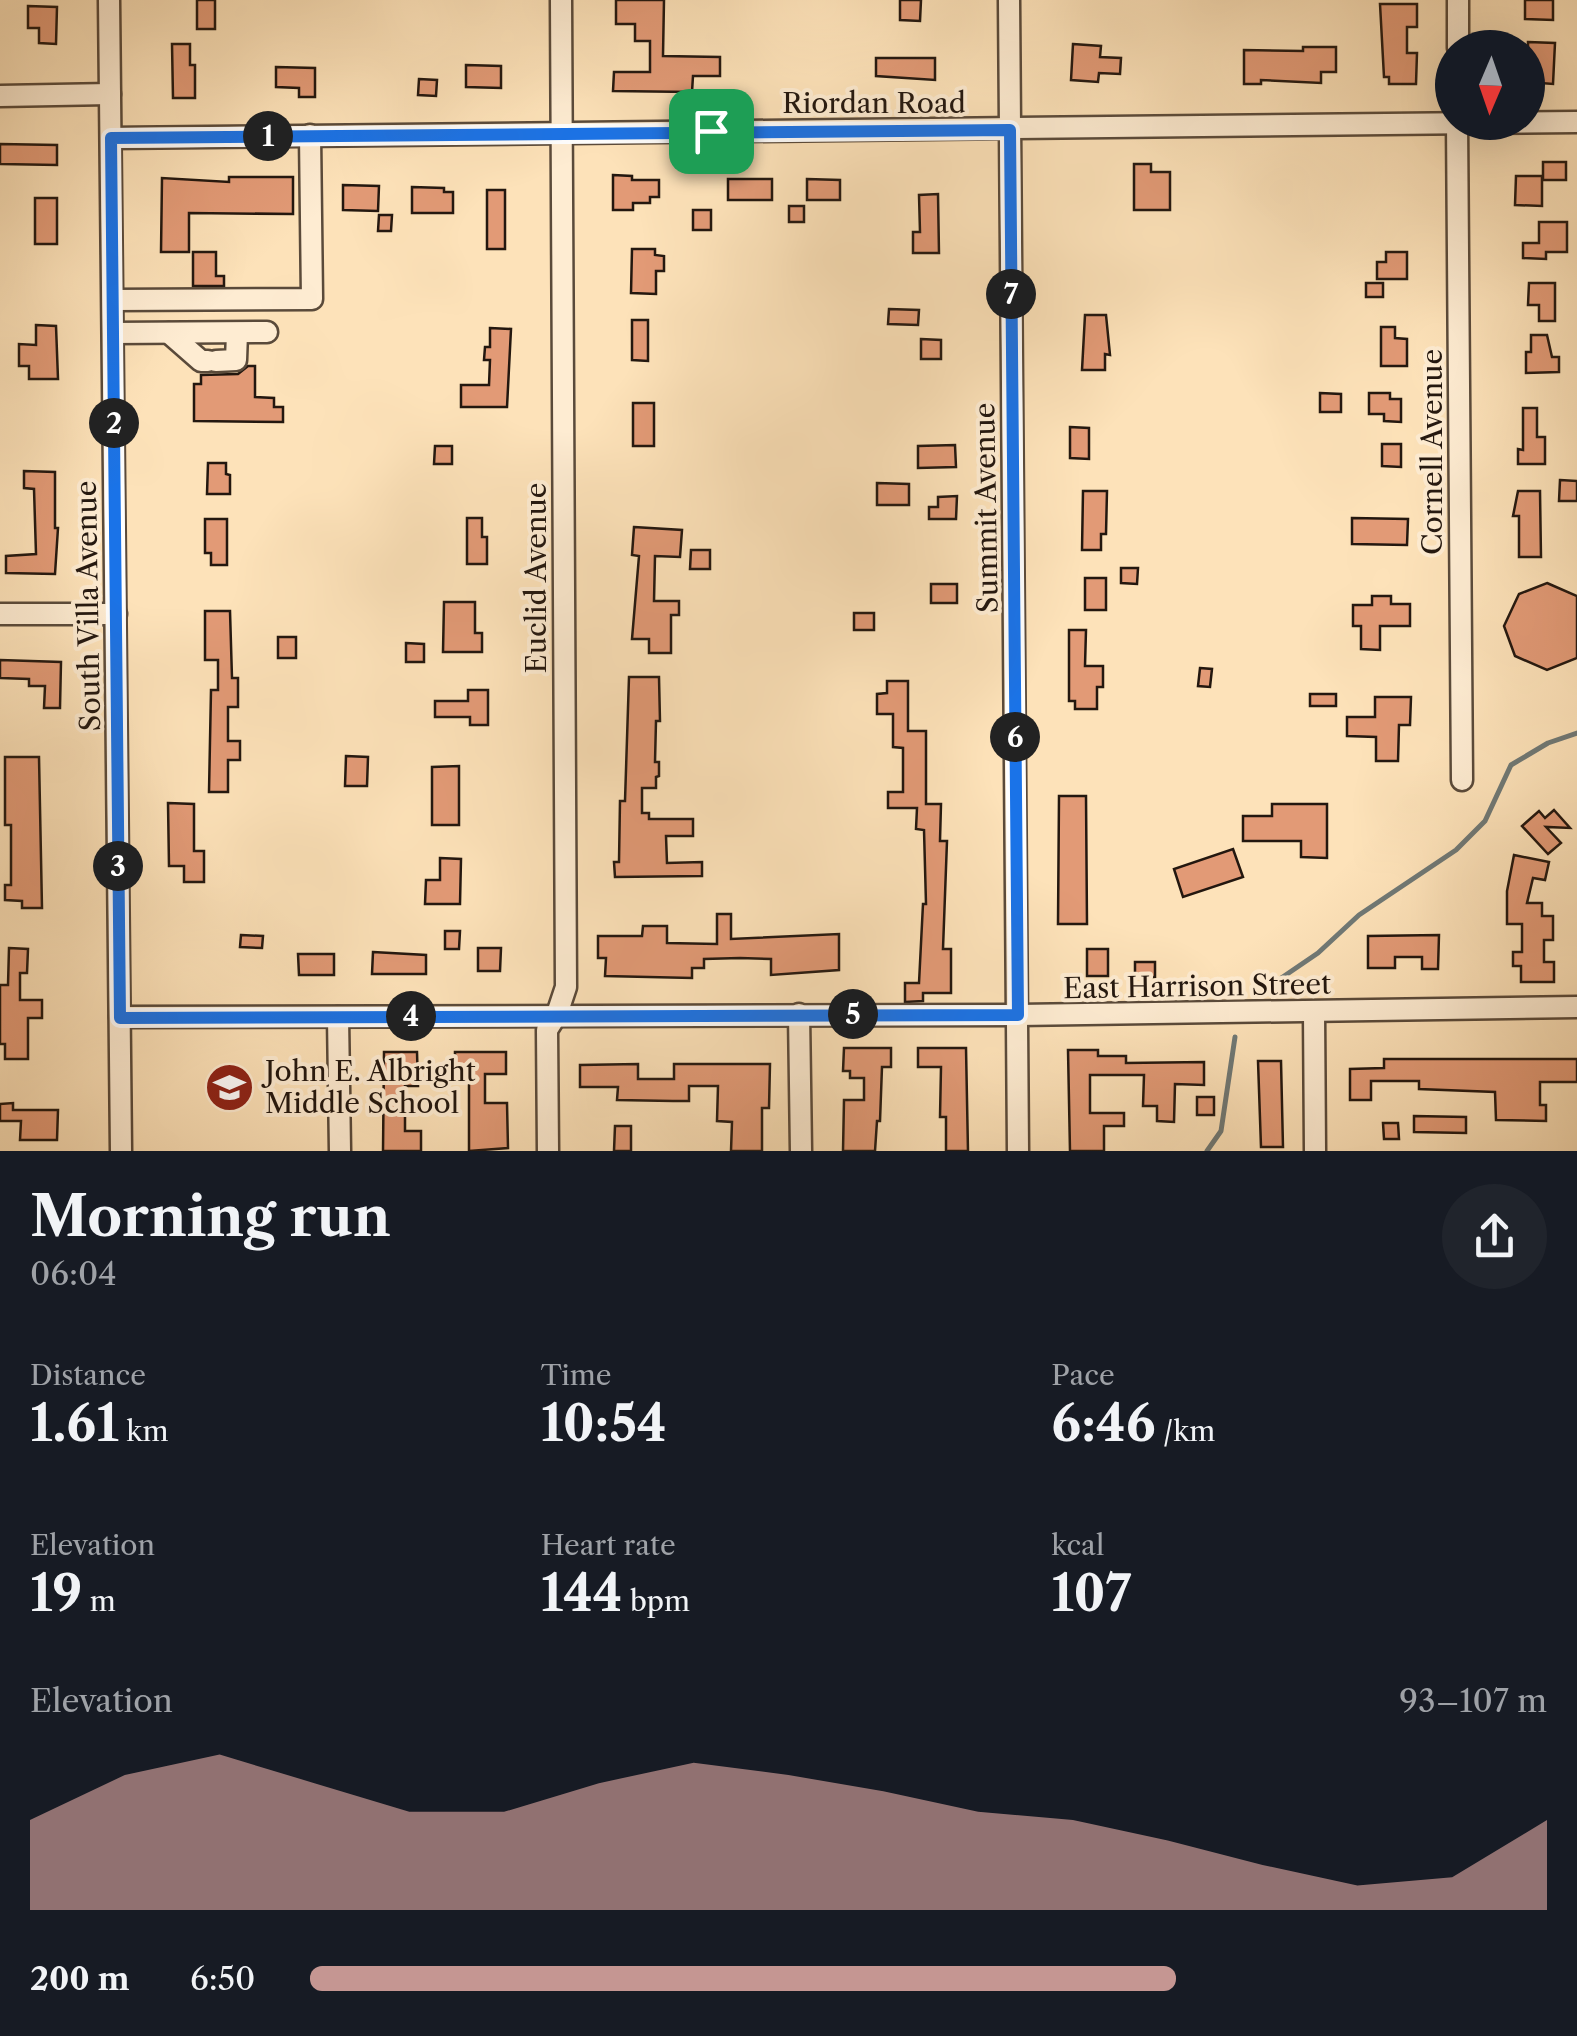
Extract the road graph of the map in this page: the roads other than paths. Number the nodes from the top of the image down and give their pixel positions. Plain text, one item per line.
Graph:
1 (109, 0) edge
2 (561, 0) edge
3 (1010, 0) edge
4 (1458, 0) edge
5 (1458, 30) edge
6 (110, 94) junction
7 (0, 96) edge
8 (1545, 122) edge
9 (1577, 122) edge
10 (1435, 123) edge
11 (1010, 130) junction
12 (562, 132) junction
13 (310, 135) junction
14 (111, 138) junction
15 (1458, 140) edge
16 (112, 300) junction
17 (267, 332) dead end
18 (169, 333) junction
19 (237, 333) junction
20 (113, 334) junction
21 (0, 614) edge
22 (116, 614) junction
23 (1462, 780) dead end
24 (1577, 1007) edge
25 (1314, 1012) junction
26 (557, 1014) junction
27 (799, 1014) junction
28 (1018, 1015) junction
29 (338, 1017) junction
30 (120, 1018) junction
31 (120, 1151) edge
32 (340, 1151) edge
33 (548, 1151) edge
34 (801, 1151) edge
35 (1018, 1151) edge
36 (1315, 1151) edge

1 - 6 street, South Villa Avenue
2 - 12 street, Euclid Avenue
3 - 11 street, Summit Avenue
4 - 5 street
6 - 7 street
6 - 14 street, South Villa Avenue
8 - 9 street, Riordan Road
10 - 11 street, Riordan Road
11 - 12 street, Riordan Road
11 - 28 street, Summit Avenue
12 - 13 street, Riordan Road
12 - 26 street, Euclid Avenue
13 - 14 street, Riordan Road
13 - 16 street
14 - 16 street, South Villa Avenue
15 - 23 street, Cornell Avenue
16 - 20 street, South Villa Avenue
17 - 19 street
18 - 19 street
18 - 19 street
18 - 20 street
20 - 22 street, South Villa Avenue
21 - 22 street
22 - 30 street, South Villa Avenue
24 - 25 street, East Harrison Street
25 - 28 street, East Harrison Street
25 - 36 street
26 - 27 street, East Harrison Street
26 - 29 street, East Harrison Street
26 - 33 street, Euclid Avenue
27 - 28 street, East Harrison Street
27 - 34 street
28 - 35 street, Summit Avenue
29 - 30 street, East Harrison Street
29 - 32 street
30 - 31 street, South Villa Avenue

